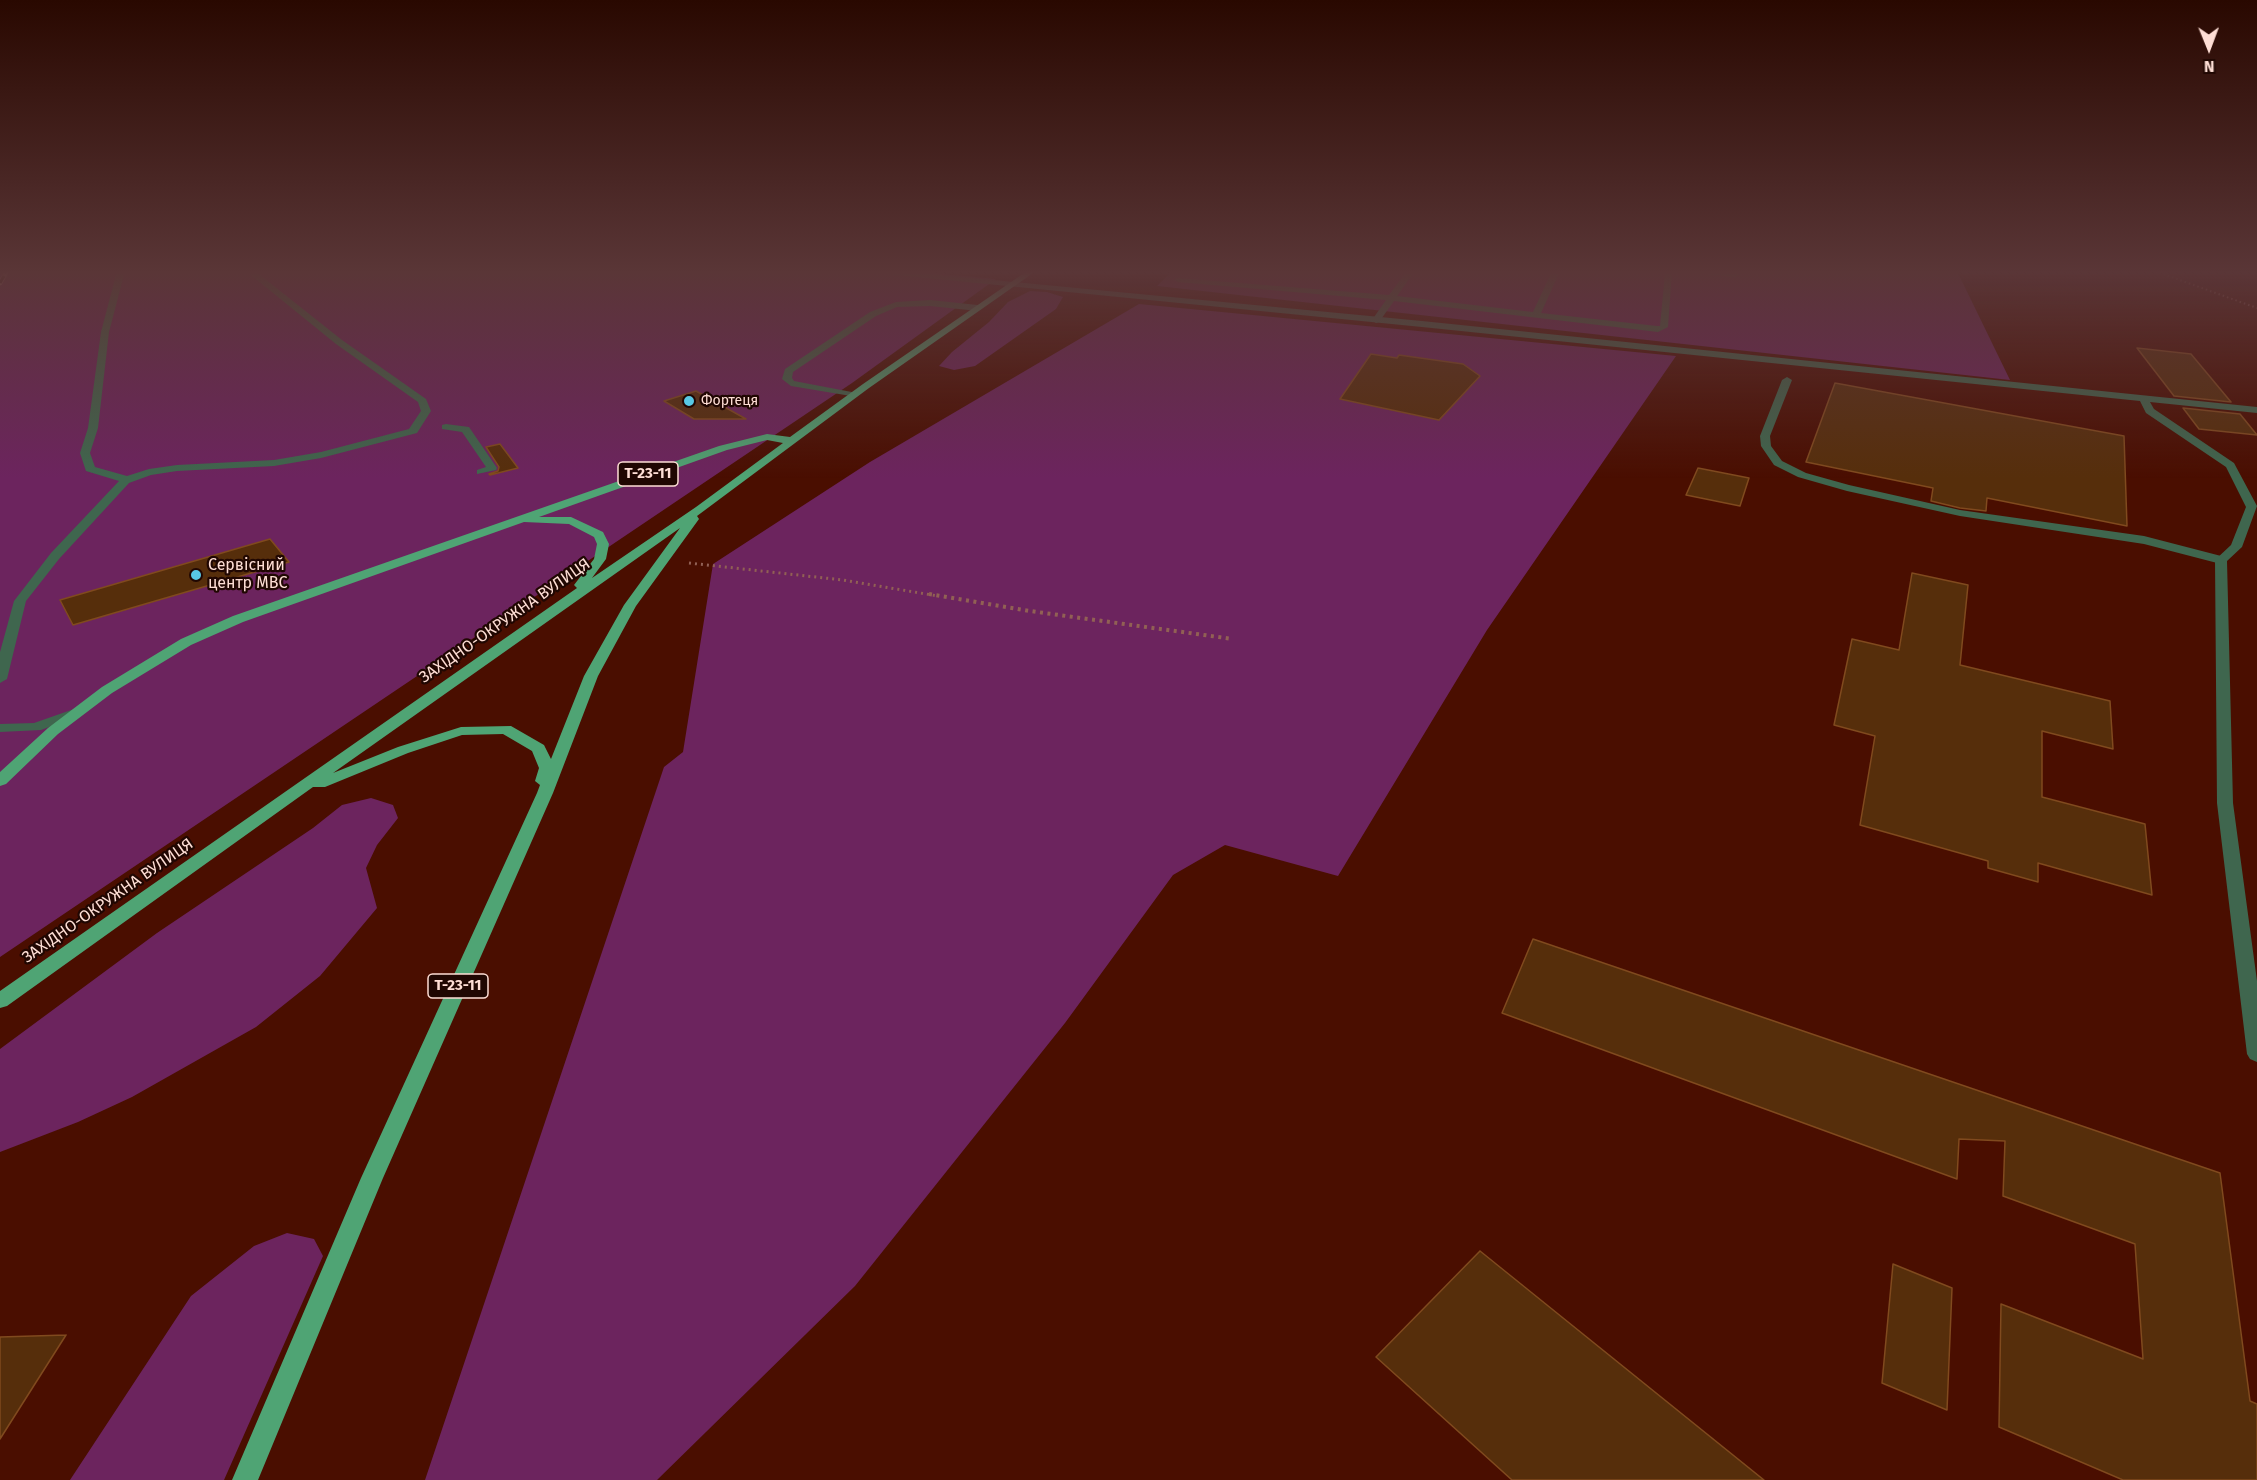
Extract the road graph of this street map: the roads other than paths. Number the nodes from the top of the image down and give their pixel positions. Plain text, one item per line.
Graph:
1 (104, 340) edge
2 (337, 340) edge
3 (834, 340) edge
4 (932, 340) edge
5 (1571, 340) edge
6 (1787, 380) dead end
7 (854, 395) junction
8 (2144, 399) junction
9 (2257, 410) edge
10 (446, 427) dead end
11 (792, 441) junction
12 (149, 472) junction
13 (481, 472) dead end
14 (111, 474) junction
15 (125, 481) junction
16 (700, 509) junction
17 (505, 524) junction
18 (2221, 560) junction
19 (555, 609) junction
20 (0, 679) edge
21 (82, 709) junction
22 (0, 728) edge
23 (0, 782) edge
24 (294, 794) junction
25 (532, 821) junction
26 (0, 1001) edge
27 (2257, 1054) edge
28 (245, 1480) edge

1 - 14 street
2 - 12 street
3 - 7 street
4 - 7 main road, ЗАХІДНО-ОКРУЖНА ВУЛИЦЯ / Т-23-11
5 - 8 street
6 - 18 street
7 - 11 main road, ЗАХІДНО-ОКРУЖНА ВУЛИЦЯ / Т-23-11
8 - 9 street
8 - 18 street
10 - 13 street
11 - 16 main road, ЗАХІДНО-ОКРУЖНА ВУЛИЦЯ / Т-23-11
11 - 17 main road, Т-23-11
12 - 14 street
12 - 15 street
14 - 15 street
15 - 20 street
16 - 19 main road, ЗАХІДНО-ОКРУЖНА ВУЛИЦЯ
16 - 25 main road, Т-23-11
17 - 19 main road
17 - 21 main road, Т-23-11
18 - 27 street
19 - 24 main road, ЗАХІДНО-ОКРУЖНА ВУЛИЦЯ
21 - 22 street
21 - 23 main road, Т-23-11
24 - 25 main road
24 - 26 main road, ЗАХІДНО-ОКРУЖНА ВУЛИЦЯ
25 - 28 main road, Т-23-11

